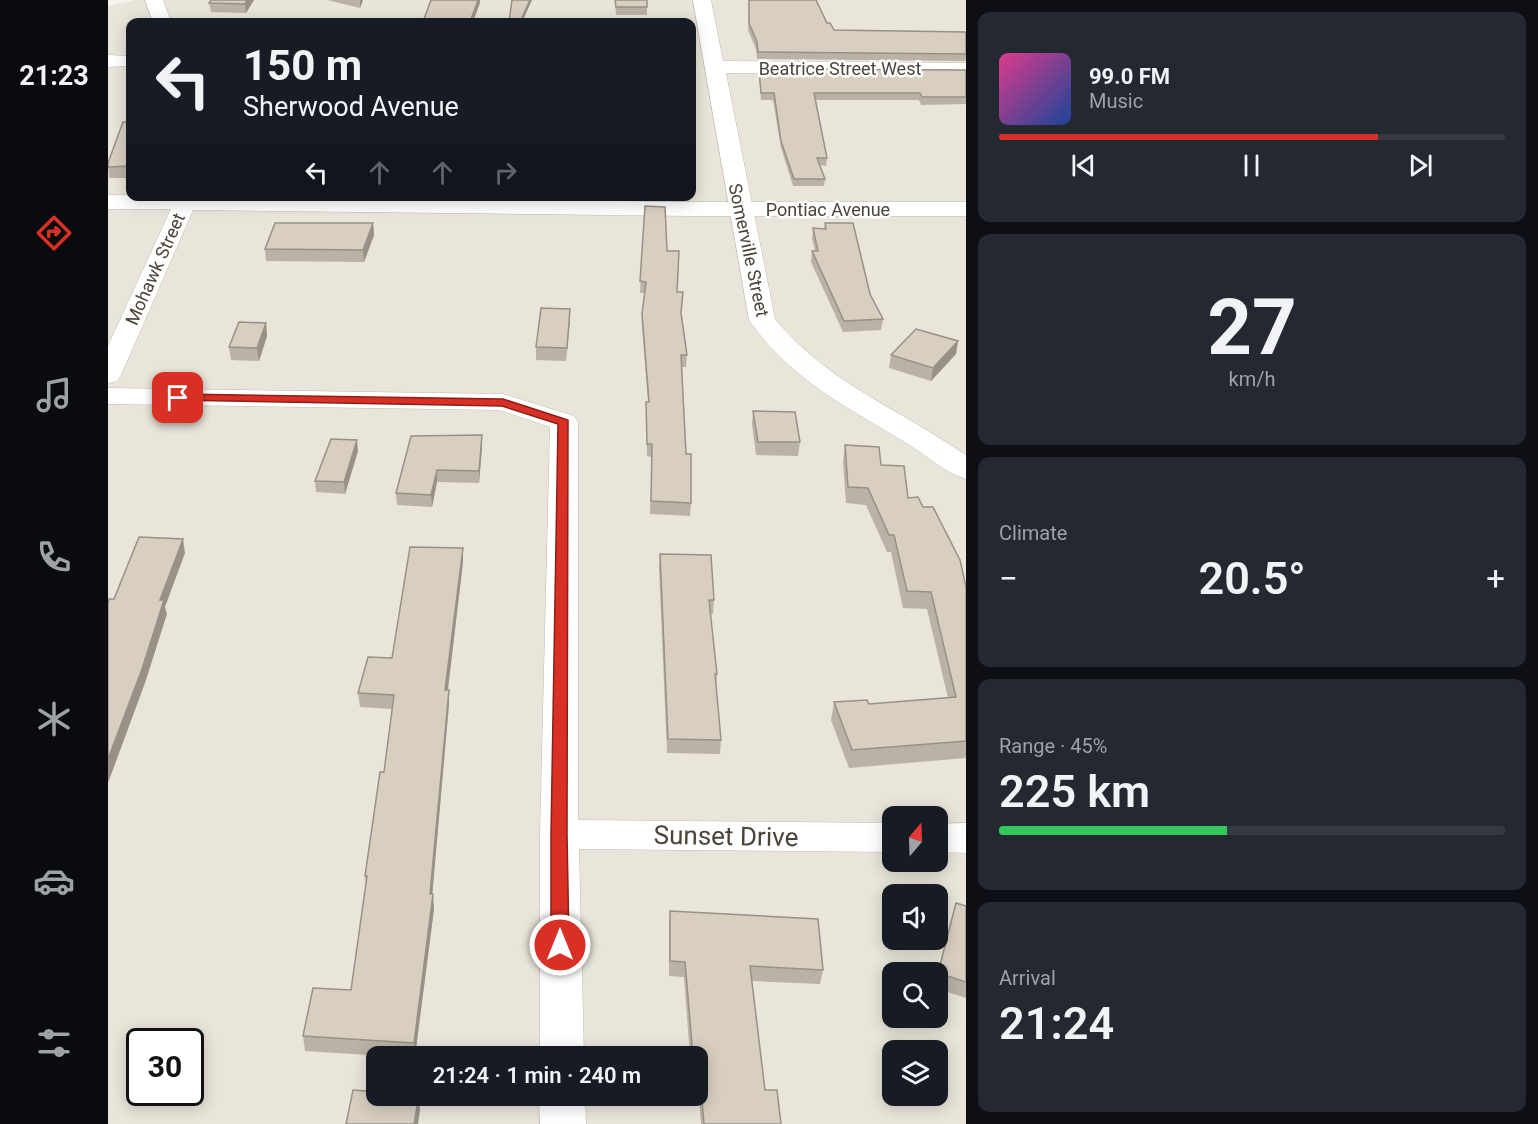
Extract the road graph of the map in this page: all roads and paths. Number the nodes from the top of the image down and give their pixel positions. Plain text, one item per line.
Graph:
1 (154, 0) edge
2 (702, 0) edge
3 (161, 18) edge
4 (108, 61) edge
5 (126, 61) edge
6 (714, 67) junction
7 (966, 69) edge
8 (147, 201) edge
9 (186, 201) edge
10 (248, 201) edge
11 (108, 202) edge
12 (740, 209) junction
13 (966, 209) edge
14 (108, 375) edge
15 (108, 396) edge
16 (966, 470) edge
17 (559, 834) junction
18 (882, 838) edge
19 (948, 838) edge
20 (966, 838) edge
21 (562, 1046) edge
22 (562, 1106) edge
23 (562, 1124) edge

1 - 3 street
2 - 6 street, Somerville Street
4 - 5 street
6 - 7 street, Beatrice Street West
6 - 12 street, Somerville Street
8 - 11 street, Pontiac Avenue
9 - 14 street, Mohawk Street
10 - 12 street, Pontiac Avenue
12 - 13 street, Pontiac Avenue
12 - 16 street, Somerville Street
15 - 17 street
17 - 18 street, Sunset Drive
17 - 21 street
19 - 20 street
22 - 23 street

